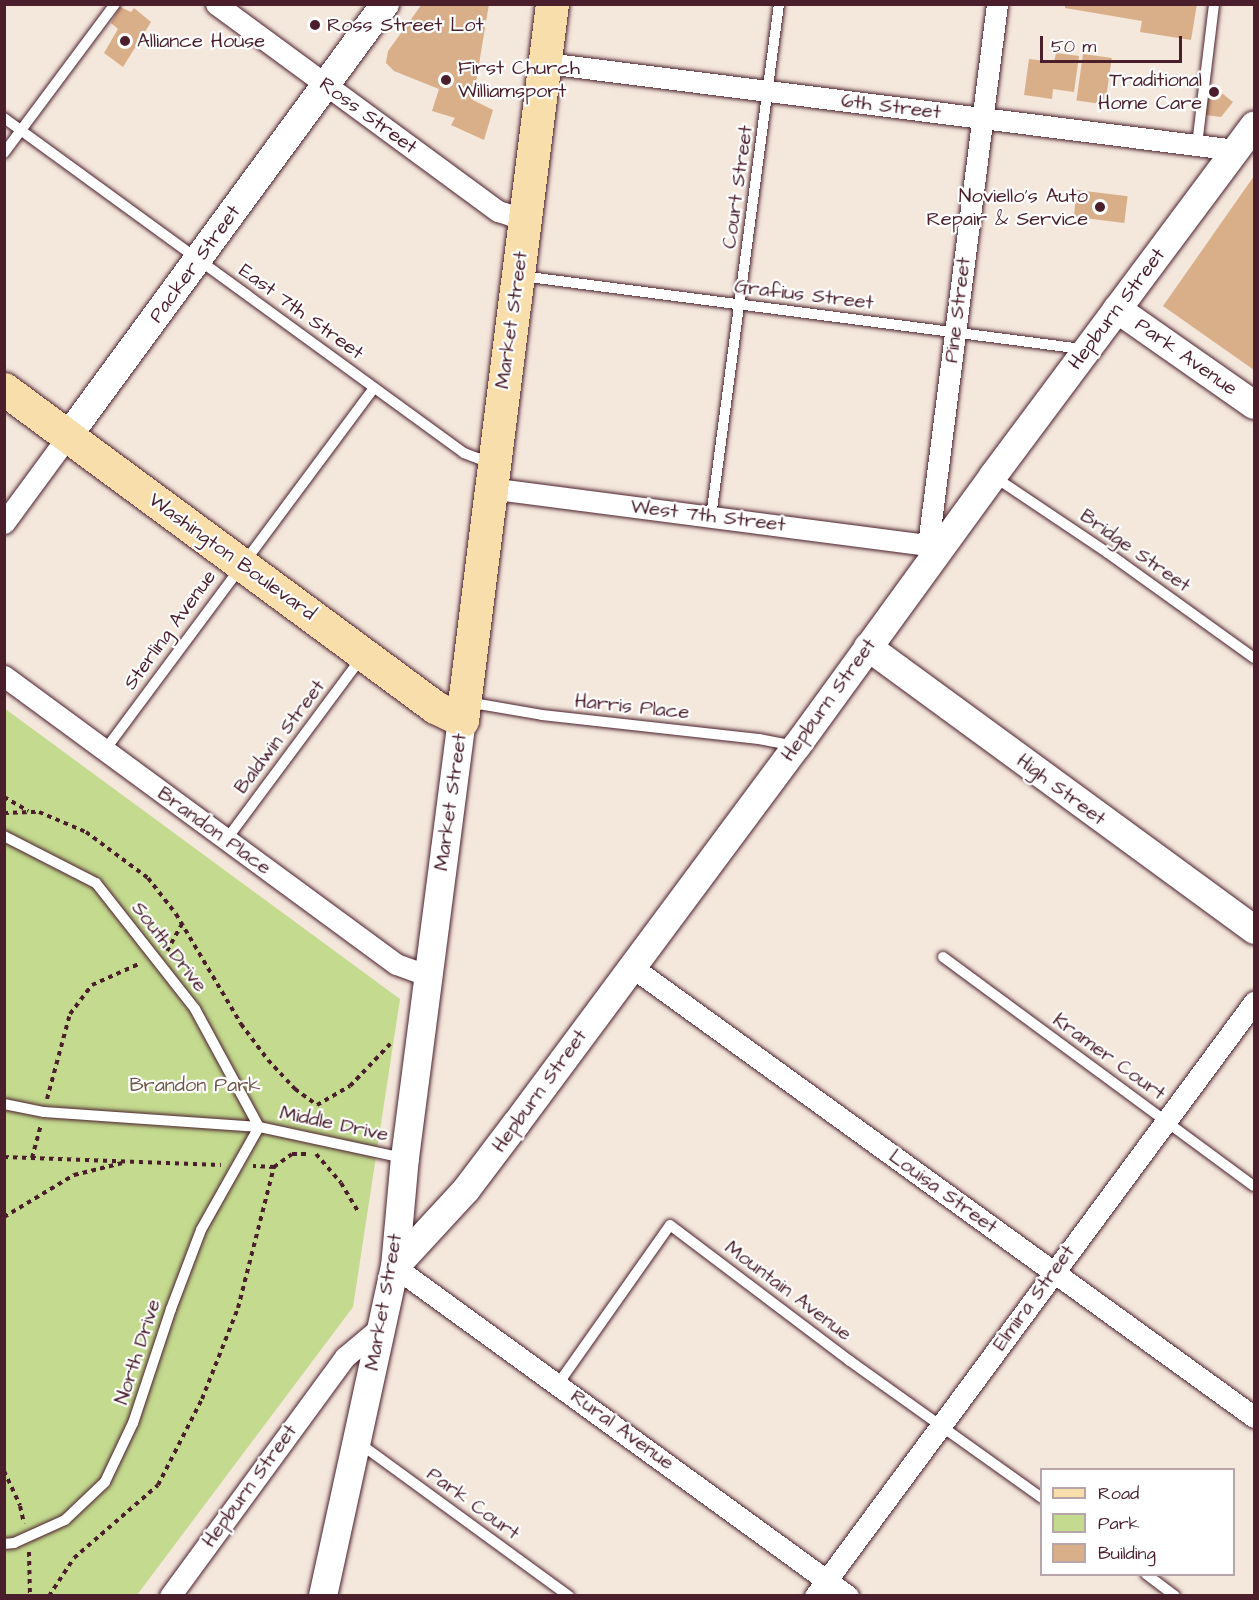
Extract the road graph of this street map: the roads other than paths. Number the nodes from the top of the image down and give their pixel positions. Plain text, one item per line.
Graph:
1 (115, 4) edge
2 (216, 4) edge
3 (385, 4) edge
4 (552, 4) edge
5 (780, 4) edge
6 (996, 4) edge
7 (1214, 4) edge
8 (546, 63) junction
9 (325, 85) junction
10 (769, 91) junction
11 (4, 118) edge
12 (982, 118) junction
13 (1254, 126) edge
14 (21, 130) junction
15 (1197, 145) junction
16 (1236, 150) junction
17 (4, 153) edge
18 (525, 220) junction
19 (198, 260) junction
20 (518, 276) junction
21 (740, 305) junction
22 (1117, 309) junction
23 (955, 333) junction
24 (1086, 350) junction
25 (374, 388) junction
26 (4, 389) edge
27 (1254, 405) edge
28 (68, 436) junction
29 (491, 476) junction
30 (993, 476) junction
31 (711, 517) junction
32 (4, 523) edge
33 (932, 548) junction
34 (241, 564) junction
35 (868, 647) junction
36 (363, 654) junction
37 (1254, 658) edge
38 (4, 676) edge
39 (463, 711) junction
40 (797, 746) junction
41 (105, 750) junction
42 (4, 836) edge
43 (226, 840) junction
44 (1254, 930) edge
45 (943, 957) dead end
46 (633, 967) junction
47 (429, 976) junction
48 (1254, 1002) edge
49 (4, 1104) edge
50 (1166, 1122) junction
51 (259, 1127) junction
52 (405, 1158) junction
53 (1254, 1186) edge
54 (395, 1267) junction
55 (1053, 1273) junction
56 (382, 1326) junction
57 (558, 1384) junction
58 (1254, 1417) edge
59 (941, 1425) junction
60 (357, 1441) junction
61 (1040, 1497) edge
62 (4, 1544) edge
63 (1147, 1576) edge
64 (821, 1588) edge
65 (171, 1596) edge
66 (323, 1596) edge
67 (569, 1596) edge
68 (848, 1596) edge
69 (1175, 1596) edge

1 - 14 lane
2 - 9 street, Ross Street
3 - 9 main road, Packer Street
4 - 8 main road, Market Street
5 - 10 lane, Court Street
6 - 12 street, Pine Street
7 - 15 lane
8 - 10 street, 6th Street
8 - 18 main road, Market Street
9 - 18 street, Ross Street
9 - 19 main road, Packer Street
10 - 12 street, 6th Street
10 - 21 lane, Court Street
11 - 14 lane, East 7th Street
12 - 15 street, 6th Street
12 - 23 street, Pine Street
13 - 16 main road, Hepburn Street
14 - 17 lane
14 - 19 lane, East 7th Street
15 - 16 street, 6th Street
16 - 22 main road, Hepburn Street
18 - 20 main road, Market Street
19 - 25 lane, East 7th Street
19 - 28 main road, Packer Street
20 - 21 lane, Grafius Street
20 - 29 main road, Market Street
21 - 23 lane, Grafius Street
21 - 31 lane, Court Street
22 - 24 main road, Hepburn Street
22 - 27 main road, Park Avenue
23 - 24 lane, Grafius Street
23 - 33 street, Pine Street
24 - 30 main road, Hepburn Street
25 - 29 lane, East 7th Street
25 - 34 lane, Sterling Avenue
26 - 28 main road, Washington Boulevard
28 - 32 street, Packer Street
28 - 34 main road, Washington Boulevard
29 - 31 street, West 7th Street
29 - 39 main road, Market Street
30 - 33 main road, Hepburn Street
30 - 37 lane, Bridge Street
31 - 33 street, West 7th Street
33 - 35 main road, Hepburn Street
34 - 36 main road, Washington Boulevard
34 - 41 lane, Sterling Avenue
35 - 40 main road, Hepburn Street
35 - 44 main road, High Street
36 - 39 main road, Washington Boulevard
36 - 43 lane, Baldwin Street
38 - 41 street, Brandon Place
39 - 40 lane, Harris Place
39 - 47 main road, Market Street
40 - 46 main road, Hepburn Street
41 - 43 street, Brandon Place
42 - 51 lane, South Drive
43 - 47 street, Brandon Place
45 - 50 lane, Kramer Court
46 - 54 main road, Hepburn Street
46 - 55 street, Louisa Street
47 - 52 main road, Market Street
48 - 50 street, Elmira Street
49 - 51 lane, Middle Drive
50 - 53 lane, Kramer Court
50 - 55 street, Elmira Street
51 - 52 lane, Middle Drive
51 - 62 lane, North Drive
52 - 54 main road, Market Street
54 - 56 main road, Market Street
54 - 57 street, Rural Avenue
55 - 58 street, Louisa Street
55 - 59 street, Elmira Street
56 - 60 main road, Market Street
56 - 65 street, Hepburn Street
57 - 59 lane, Mountain Avenue
57 - 64 street, Rural Avenue
59 - 61 lane, Mountain Avenue
59 - 64 street, Elmira Street
60 - 66 main road, Market Street
60 - 67 lane, Park Court
63 - 69 lane
64 - 68 street, Rural Avenue

